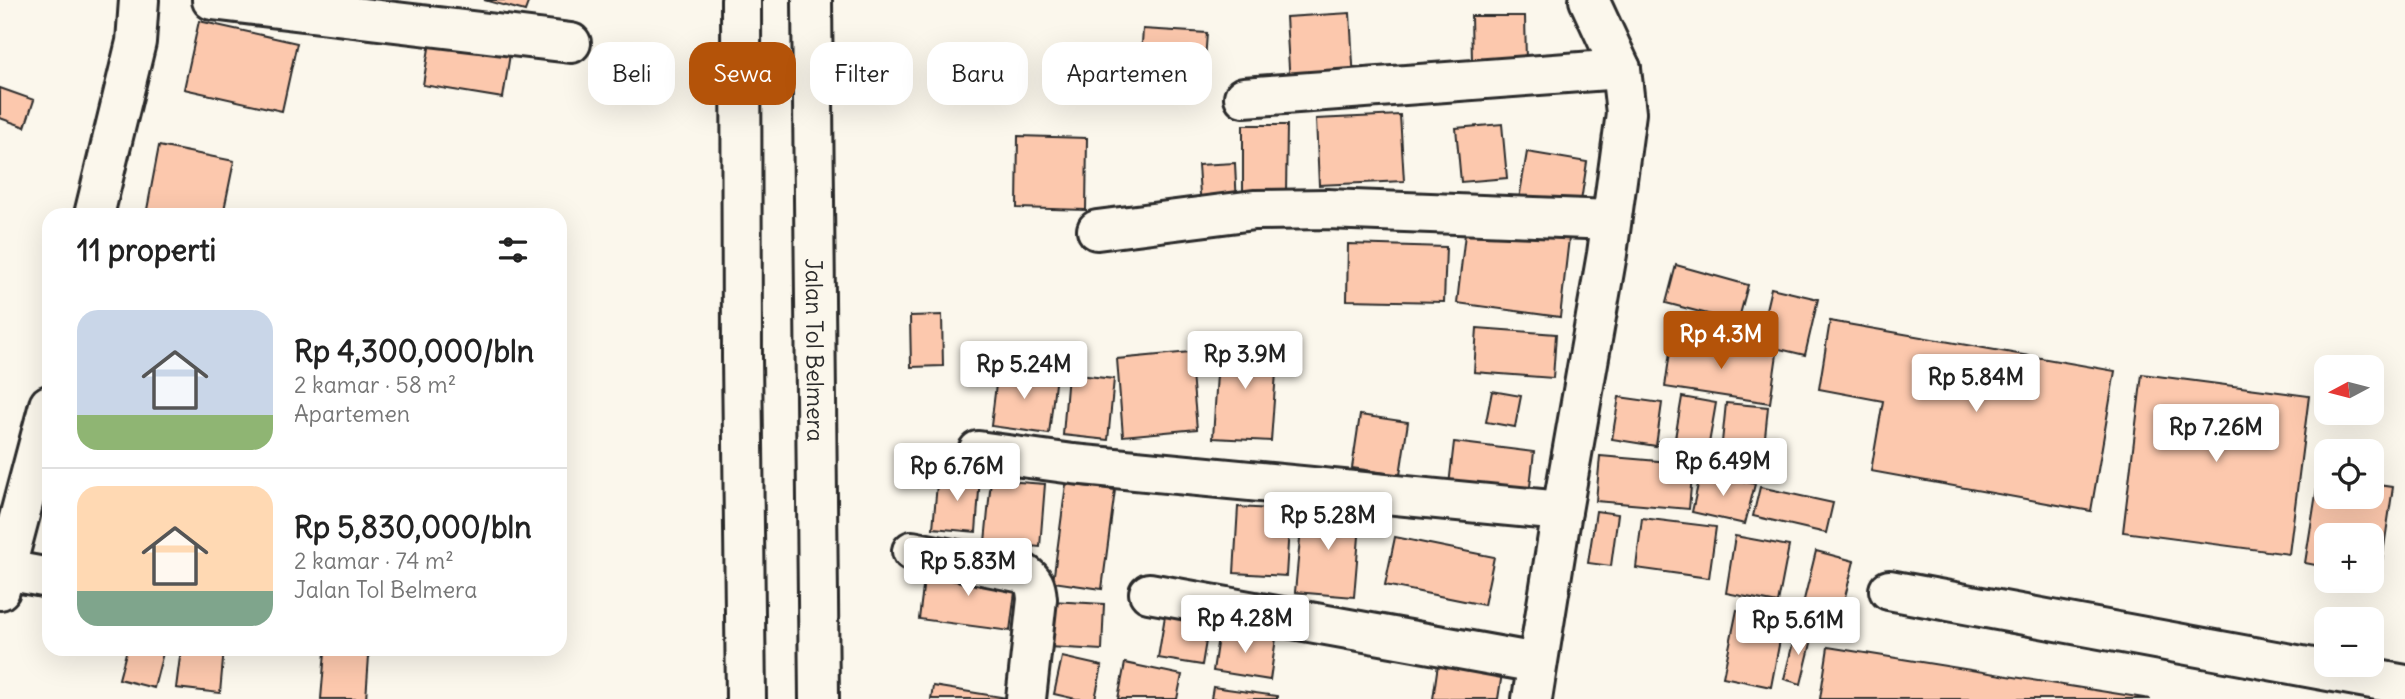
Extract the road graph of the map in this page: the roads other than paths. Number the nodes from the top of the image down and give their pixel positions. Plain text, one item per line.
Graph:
1 (139, 0) edge
2 (212, 0) edge
3 (741, 0) edge
4 (812, 0) edge
5 (1589, 0) edge
6 (571, 43) dead end
7 (1621, 69) junction
8 (1244, 97) dead end
9 (96, 208) edge
10 (1611, 220) junction
11 (1097, 230) dead end
12 (42, 432) edge
13 (978, 451) dead end
14 (1562, 511) junction
15 (912, 551) dead end
16 (42, 578) edge
17 (3, 580) edge
18 (1889, 590) dead end
19 (1149, 593) dead end
20 (1535, 681) edge
21 (2405, 685) edge
22 (746, 699) edge
23 (819, 699) edge
24 (1026, 699) edge

1 - 9 main road
2 - 6 main road
3 - 22 main road
4 - 23 main road, Jalan Tol Belmera
5 - 7 main road
7 - 8 main road
7 - 10 main road
10 - 11 main road
10 - 14 main road
12 - 17 main road
13 - 14 main road
14 - 20 main road
15 - 24 main road
16 - 17 main road
18 - 21 main road
19 - 20 main road

